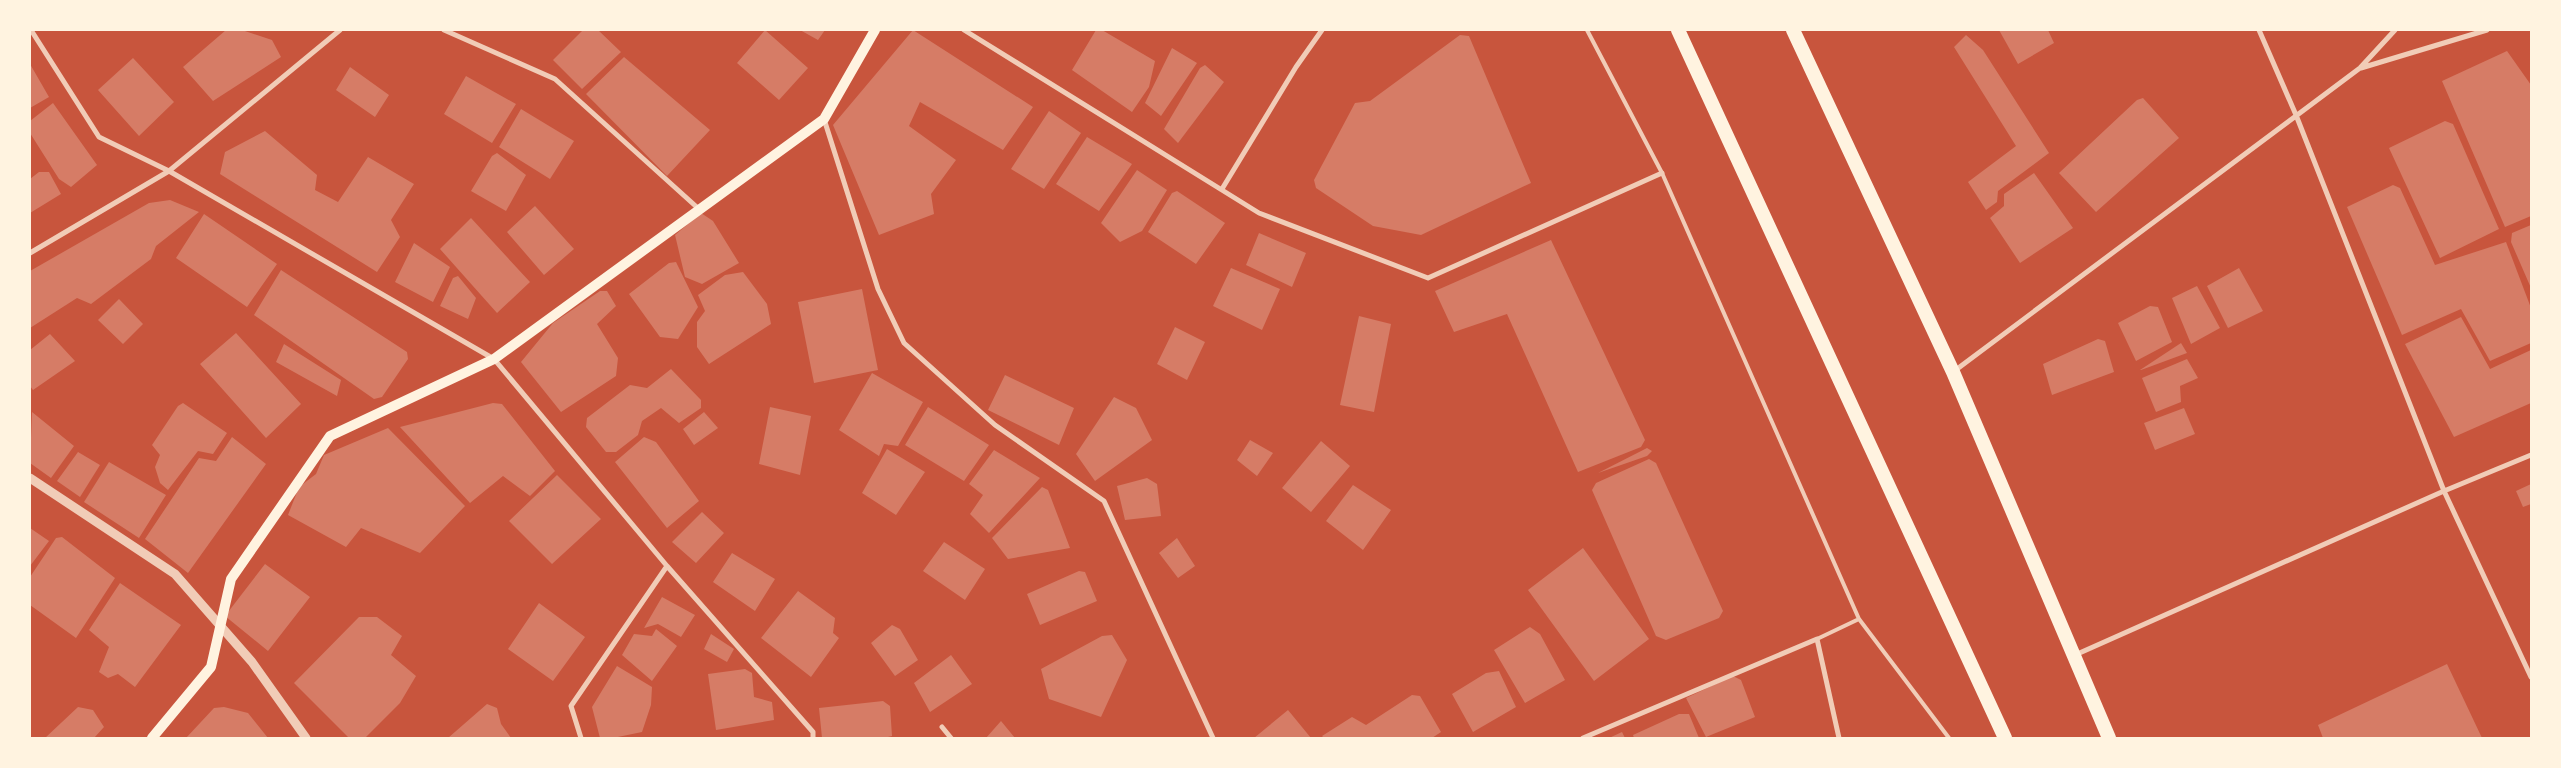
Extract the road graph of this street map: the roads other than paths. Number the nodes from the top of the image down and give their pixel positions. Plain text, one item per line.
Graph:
1 (30, 30) edge
2 (340, 30) edge
3 (444, 30) edge
4 (875, 30) edge
5 (964, 30) edge
6 (1322, 30) edge
7 (1587, 30) edge
8 (1678, 30) edge
9 (1793, 30) edge
10 (2258, 30) edge
11 (2395, 30) edge
12 (2486, 30) edge
13 (2360, 68) junction
14 (2296, 114) junction
15 (824, 119) junction
16 (169, 171) junction
17 (1662, 173) junction
18 (1222, 189) junction
19 (700, 210) junction
20 (30, 253) edge
21 (494, 359) junction
22 (1953, 372) junction
23 (2531, 455) edge
24 (30, 478) edge
25 (2444, 491) junction
26 (667, 566) junction
27 (1859, 619) junction
28 (220, 626) junction
29 (1817, 638) junction
30 (2075, 655) junction
31 (2531, 677) edge
32 (942, 727) dead end
33 (152, 738) edge
34 (306, 738) edge
35 (581, 738) edge
36 (813, 738) edge
37 (951, 738) edge
38 (1213, 738) edge
39 (1583, 738) edge
40 (1839, 738) edge
41 (1949, 738) edge
42 (2005, 738) edge
43 (2109, 738) edge

1 - 16 street
2 - 16 street
3 - 19 street
4 - 15 main road
5 - 18 street
6 - 18 street
7 - 17 lane
8 - 42 highway
9 - 22 highway
10 - 14 street
11 - 13 street
12 - 13 street
13 - 14 street
14 - 22 street
14 - 25 street
15 - 19 main road
15 - 38 street
16 - 20 street
16 - 21 street
17 - 18 street
17 - 27 lane
19 - 21 main road
21 - 26 street
21 - 28 main road
22 - 30 highway
23 - 25 street
24 - 28 street
25 - 30 street
25 - 31 street
26 - 35 street
26 - 36 street
27 - 29 lane
27 - 41 lane
28 - 33 main road
28 - 34 street
29 - 39 street
29 - 40 street
30 - 43 highway
32 - 37 street

